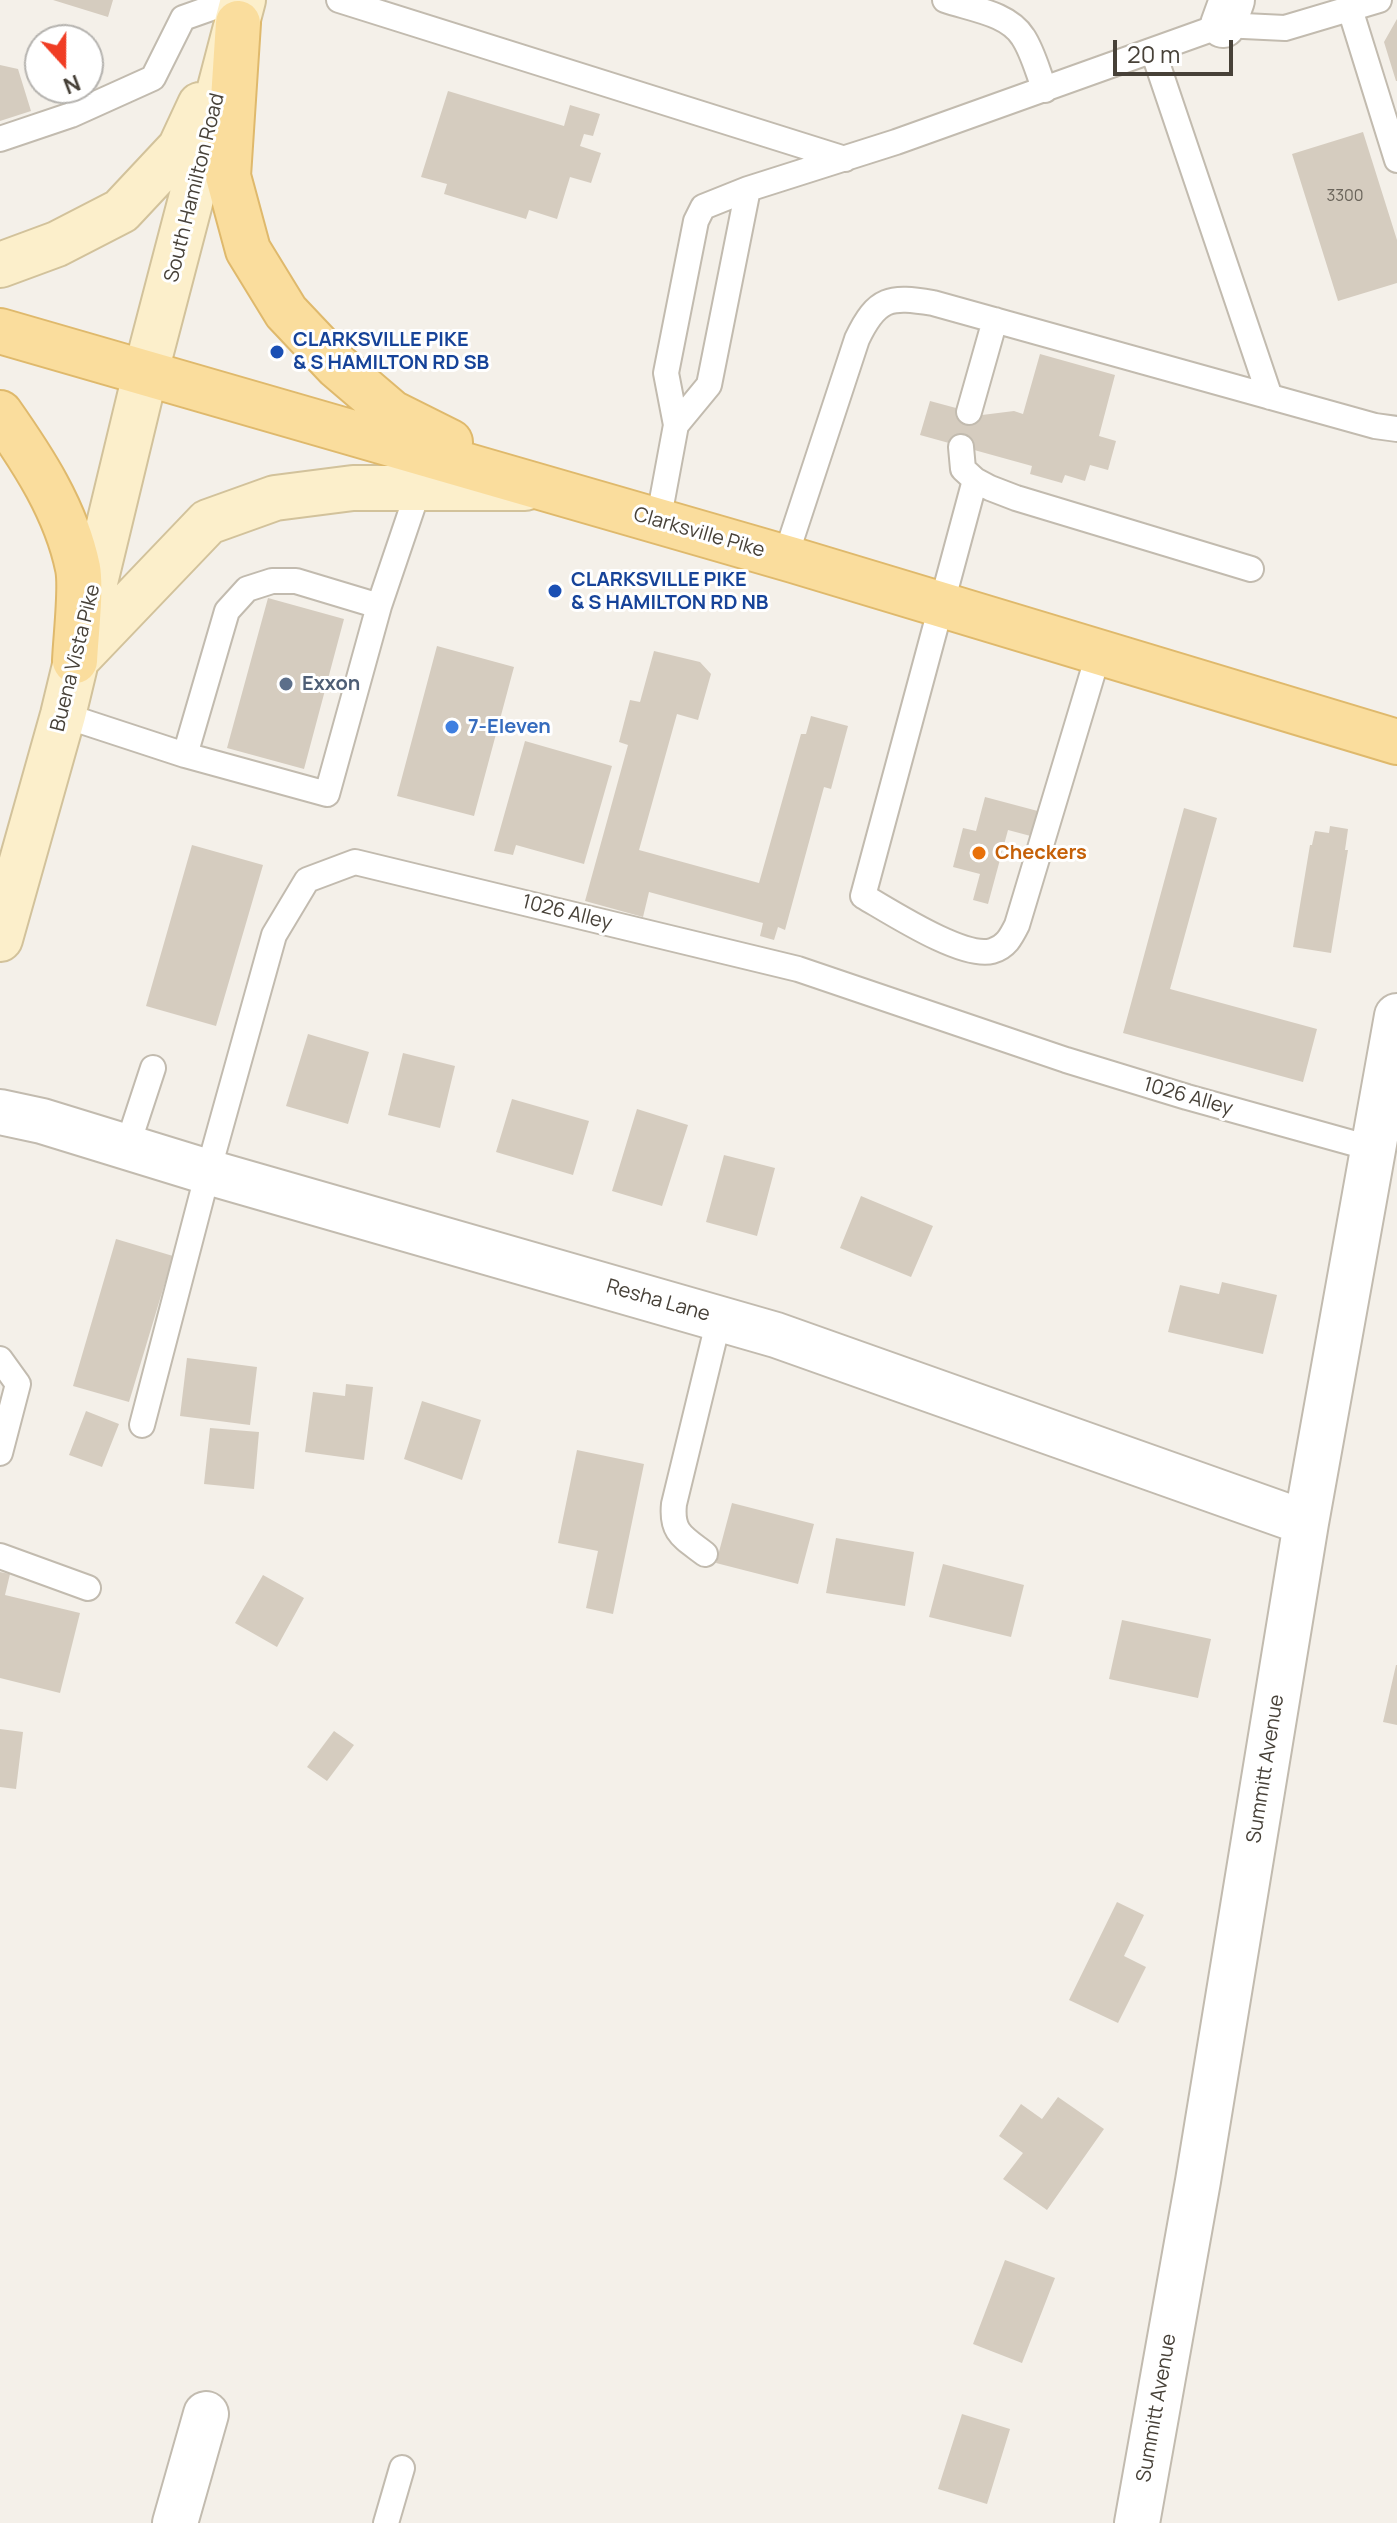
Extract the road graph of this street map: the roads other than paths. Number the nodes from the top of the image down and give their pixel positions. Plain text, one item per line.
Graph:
1 (339, 0) edge
2 (945, 0) edge
3 (1379, 0) edge
4 (238, 8) edge
5 (1350, 9) junction
6 (1228, 13) edge
7 (1153, 51) junction
8 (1045, 90) junction
9 (0, 139) edge
10 (845, 159) junction
11 (1397, 160) edge
12 (748, 189) junction
13 (0, 265) edge
14 (995, 320) junction
15 (0, 331) edge
16 (145, 375) junction
17 (1270, 397) junction
18 (969, 412) dead end
19 (0, 413) edge
20 (676, 425) junction
21 (1397, 429) edge
22 (961, 447) dead end
23 (975, 480) junction
24 (419, 488) junction
25 (541, 488) junction
26 (658, 522) junction
27 (785, 558) junction
28 (1251, 569) dead end
29 (941, 604) junction
30 (379, 606) junction
31 (1099, 652) junction
32 (75, 661) junction
33 (63, 715) junction
34 (1397, 742) edge
35 (185, 755) junction
36 (7, 891) edge
37 (0, 939) edge
38 (1397, 1016) edge
39 (153, 1068) dead end
40 (0, 1112) edge
41 (127, 1147) junction
42 (1374, 1149) junction
43 (208, 1172) junction
44 (719, 1319) junction
45 (0, 1359) edge
46 (142, 1425) dead end
47 (0, 1453) edge
48 (1306, 1523) junction
49 (705, 1554) dead end
50 (0, 1556) edge
51 (88, 1588) dead end
52 (206, 2414) dead end
53 (402, 2468) dead end
54 (175, 2523) edge
55 (386, 2523) edge
56 (1137, 2523) edge

1 - 10 lane
2 - 8 lane
3 - 5 lane
4 - 9 lane
4 - 13 main road
4 - 16 main road, South Hamilton Road
4 - 25 main road
5 - 6 lane
5 - 11 lane
6 - 7 lane
7 - 8 lane
7 - 17 lane
8 - 10 lane
10 - 12 lane
12 - 20 lane
12 - 20 lane
14 - 17 lane
14 - 18 lane
14 - 27 lane
15 - 16 main road, Clarksville Pike
16 - 25 main road, Clarksville Pike
16 - 32 main road, Buena Vista Pike
17 - 21 lane
19 - 32 main road
20 - 26 lane
22 - 23 lane
23 - 28 lane
23 - 29 lane
24 - 25 main road
24 - 30 lane
24 - 32 main road
25 - 26 main road, Clarksville Pike
26 - 27 main road, Clarksville Pike
27 - 29 main road, Clarksville Pike
29 - 31 main road, Clarksville Pike
29 - 31 lane
30 - 35 lane
30 - 35 lane
31 - 34 main road, Clarksville Pike
32 - 33 main road, Buena Vista Pike
33 - 35 lane
33 - 36 main road, Buena Vista Pike
36 - 37 main road, Buena Vista Pike
38 - 42 street, Summitt Avenue
39 - 41 lane
40 - 41 street, Resha Lane
41 - 43 street, Resha Lane
42 - 43 lane, 1026 Alley
42 - 48 street, Summitt Avenue
43 - 44 street, Resha Lane
43 - 46 lane, 1026 Alley
44 - 48 street, Resha Lane
44 - 49 lane
45 - 47 lane
48 - 56 street, Summitt Avenue
50 - 51 lane
52 - 54 street
53 - 55 lane

